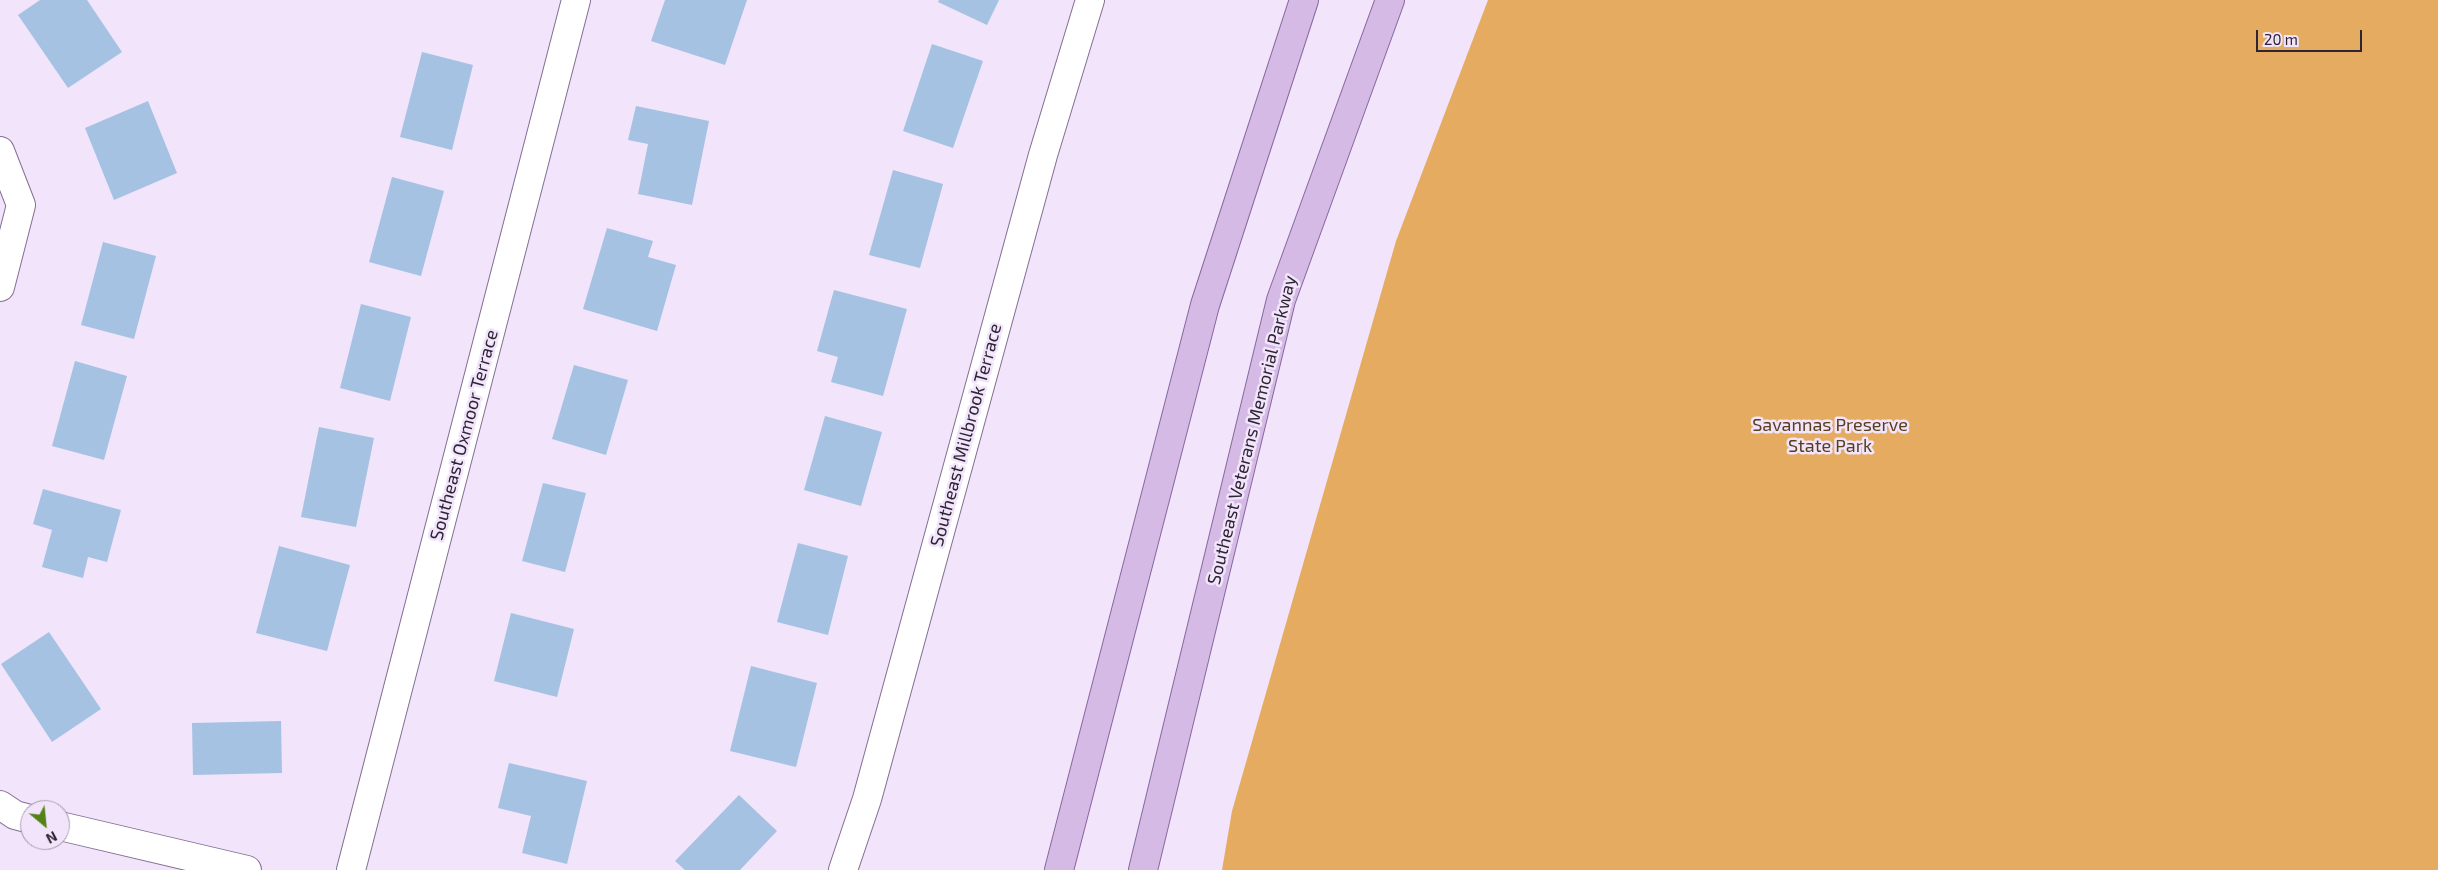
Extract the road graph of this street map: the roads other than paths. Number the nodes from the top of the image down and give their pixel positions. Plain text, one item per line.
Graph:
1 (576, 0) edge
2 (1090, 0) edge
3 (1304, 0) edge
4 (1390, 0) edge
5 (0, 151) edge
6 (0, 287) edge
7 (0, 805) edge
8 (20, 816) edge
9 (70, 828) edge
10 (247, 870) edge
11 (351, 870) edge
12 (843, 870) edge
13 (1059, 870) edge
14 (1143, 870) edge

1 - 11 street, Southeast Oxmoor Terrace
2 - 12 street, Southeast Millbrook Terrace
3 - 13 main road
4 - 14 main road, Southeast Veterans Memorial Parkway
5 - 6 street
7 - 8 street
9 - 10 street

